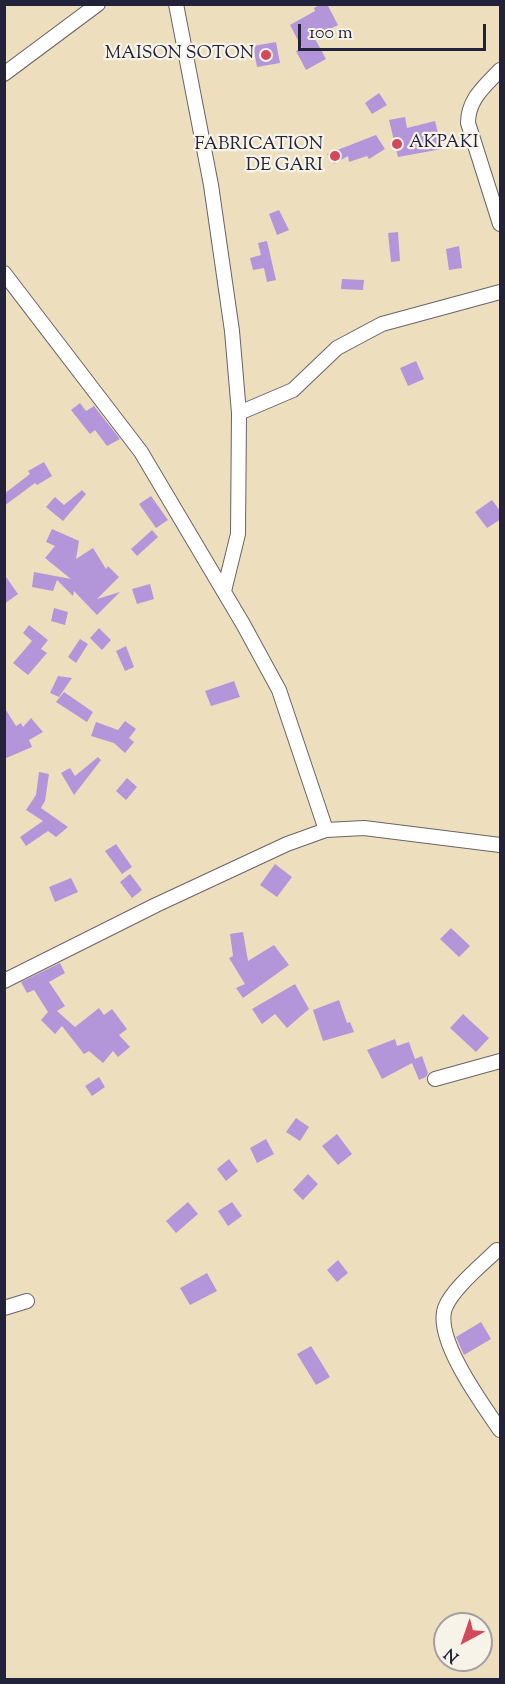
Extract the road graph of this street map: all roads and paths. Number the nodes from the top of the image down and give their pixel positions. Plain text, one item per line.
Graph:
1 (98, 4) edge
2 (176, 4) edge
3 (501, 70) edge
4 (4, 74) edge
5 (501, 224) edge
6 (4, 273) edge
7 (501, 292) edge
8 (239, 413) junction
9 (224, 591) junction
10 (326, 830) junction
11 (501, 845) edge
12 (4, 981) edge
13 (501, 1061) edge
14 (435, 1079) dead end
15 (497, 1250) dead end
16 (27, 1301) dead end
17 (4, 1308) edge
18 (501, 1430) edge

1 - 4 street
2 - 8 street
3 - 5 street
6 - 9 street
7 - 8 street
8 - 9 street
9 - 10 street
10 - 11 street
10 - 12 street
13 - 14 street
15 - 18 street
16 - 17 street

